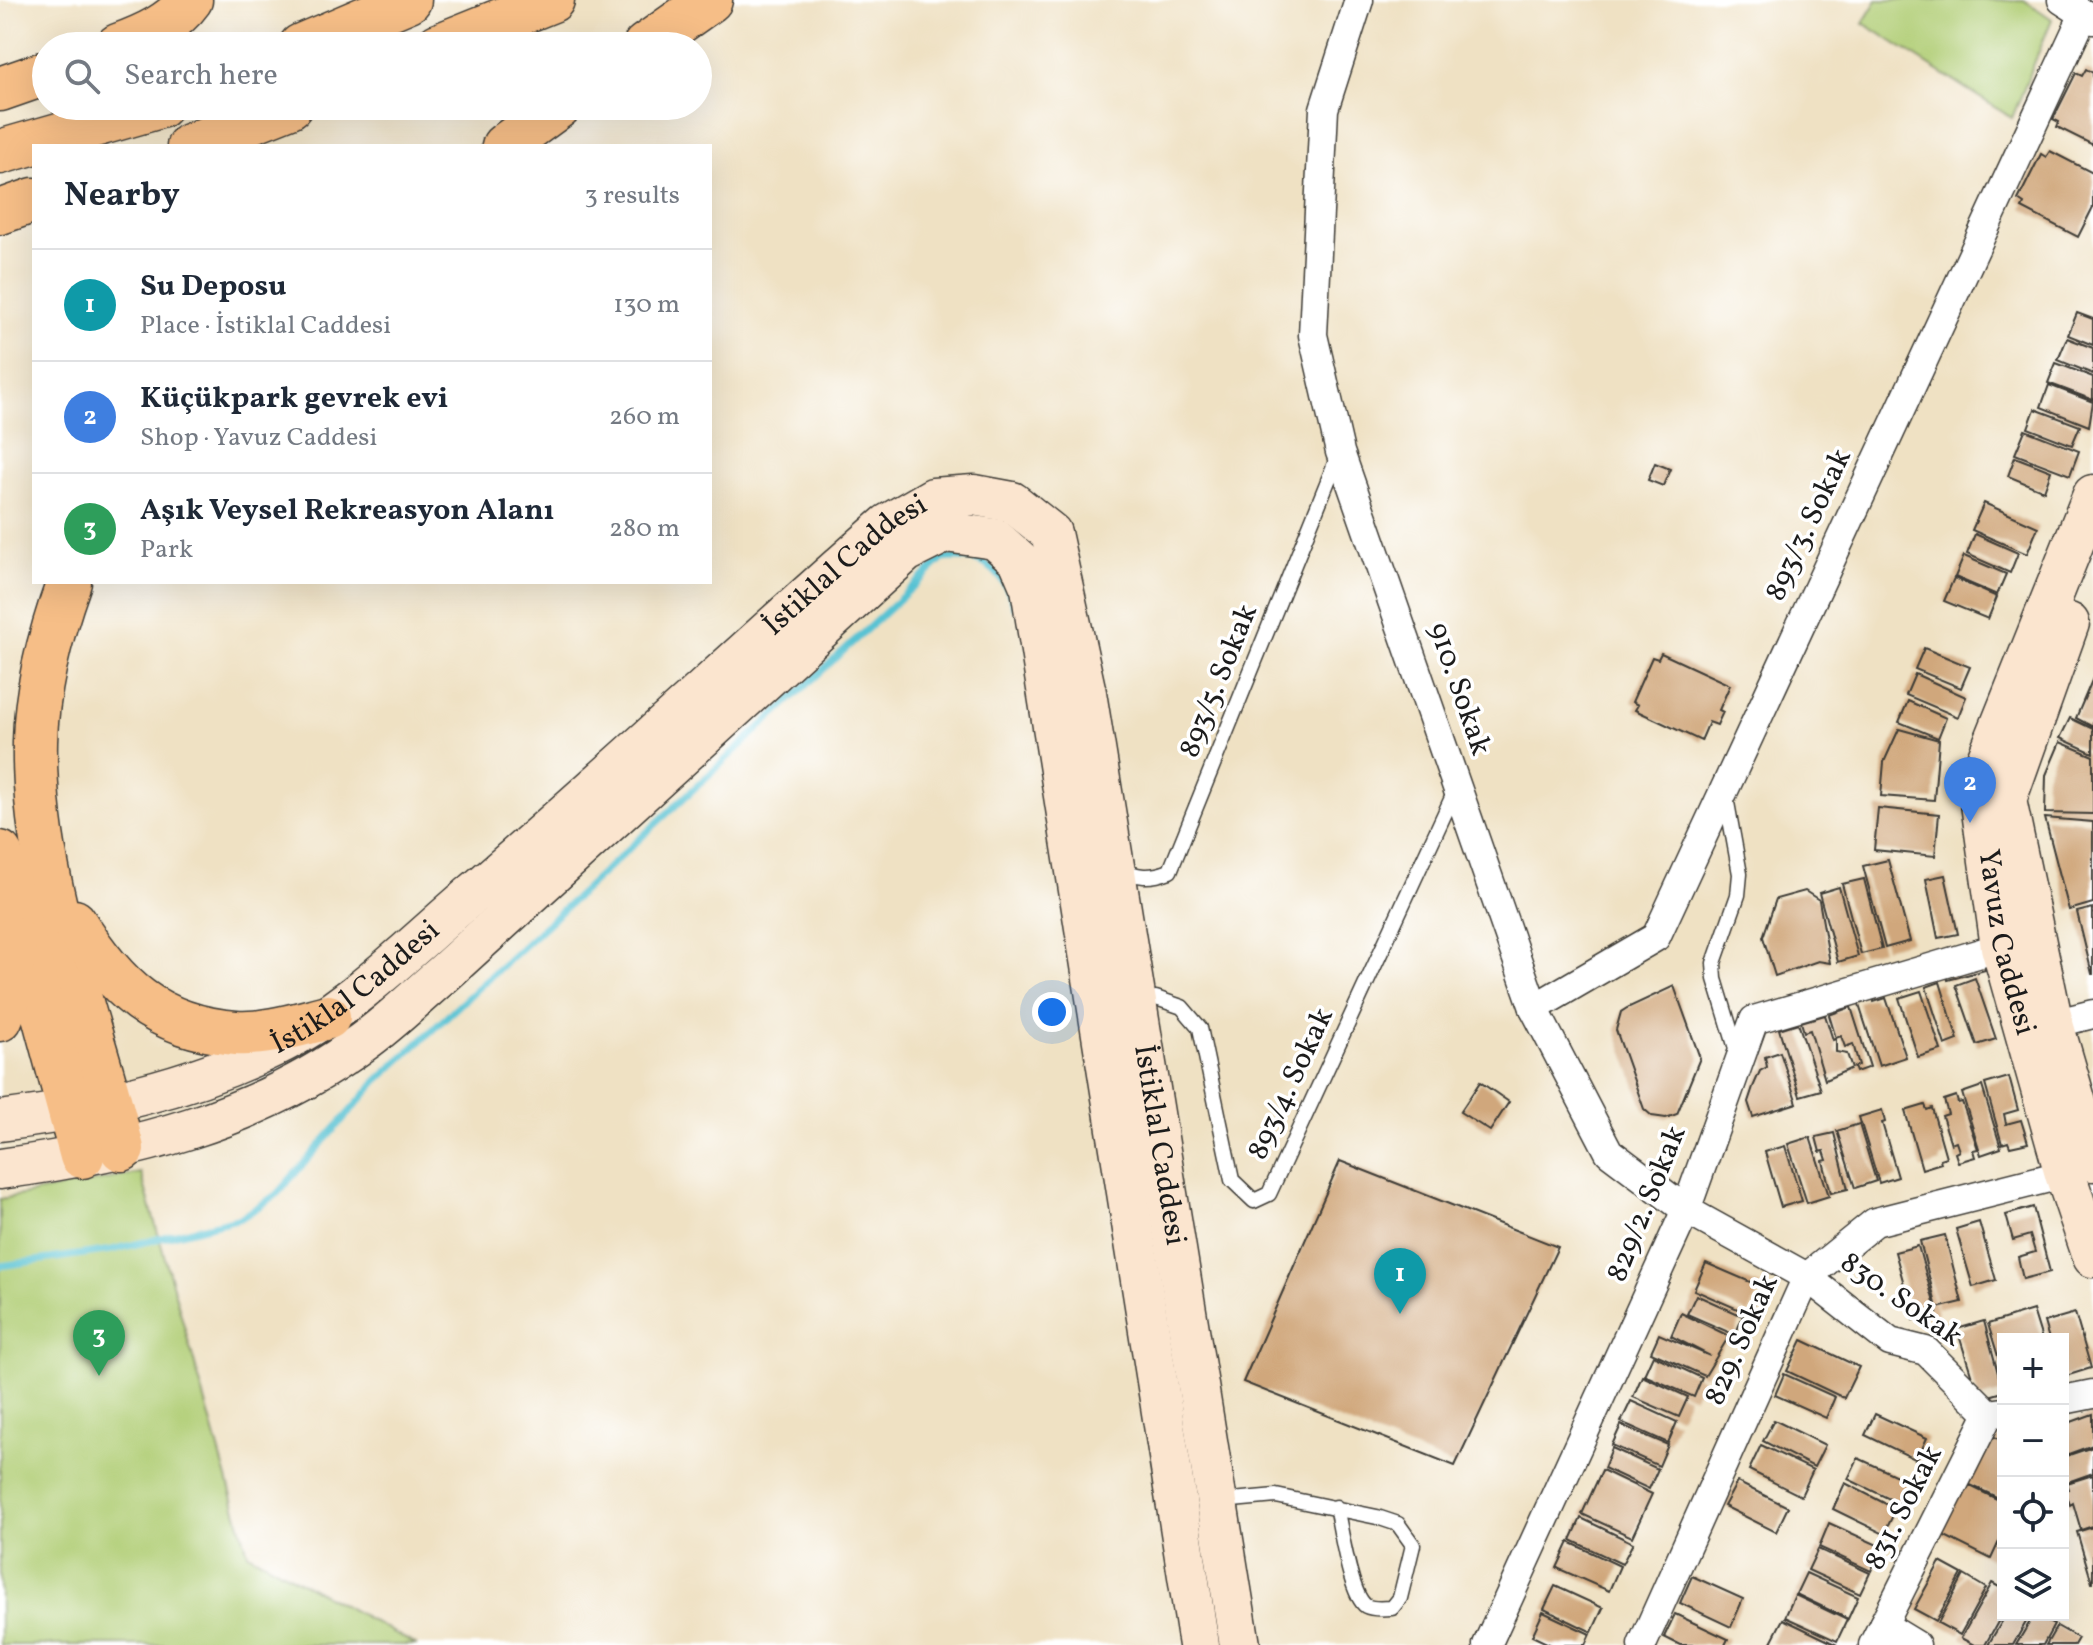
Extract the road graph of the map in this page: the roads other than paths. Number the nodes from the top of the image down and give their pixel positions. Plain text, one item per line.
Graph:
1 (190, 0) edge
2 (409, 0) edge
3 (552, 0) edge
4 (710, 0) edge
5 (1359, 0) edge
6 (2080, 11) edge
7 (153, 32) edge
8 (334, 32) edge
9 (473, 32) edge
10 (665, 32) edge
11 (32, 78) edge
12 (0, 89) edge
13 (111, 120) edge
14 (255, 120) edge
15 (540, 120) edge
16 (194, 144) edge
17 (507, 144) edge
18 (0, 152) edge
19 (32, 201) edge
20 (0, 212) edge
21 (1340, 452) junction
22 (2090, 527) edge
23 (68, 584) edge
24 (1457, 787) junction
25 (1724, 789) junction
26 (0, 853) edge
27 (1113, 861) junction
28 (49, 883) junction
29 (15, 908) junction
30 (2001, 947) junction
31 (1137, 1007) junction
32 (1534, 1008) junction
33 (2093, 1014) edge
34 (328, 1017) junction
35 (0, 1019) edge
36 (2053, 1024) junction
37 (1740, 1061) junction
38 (91, 1107) junction
39 (0, 1121) edge
40 (102, 1153) junction
41 (2079, 1168) edge
42 (0, 1169) edge
43 (1686, 1210) junction
44 (2093, 1257) edge
45 (1807, 1277) junction
46 (2093, 1394) edge
47 (2069, 1399) edge
48 (1996, 1413) edge
49 (1217, 1501) junction
50 (1336, 1507) junction
51 (1878, 1635) edge
52 (1199, 1645) edge
53 (1240, 1645) edge
54 (1487, 1645) edge
55 (1642, 1645) edge
56 (1916, 1645) edge

1 - 7 highway
2 - 8 highway
3 - 9 highway
4 - 10 highway
5 - 21 street, 910. Sokak
6 - 25 street, 893/3. Sokak
11 - 12 highway
13 - 18 highway
14 - 16 highway
15 - 17 highway
19 - 20 highway
21 - 24 street, 910. Sokak
21 - 27 lane, 893/5. Sokak
22 - 30 main road, Yavuz Caddesi
22 - 36 main road, Yavuz Caddesi
23 - 28 highway
24 - 31 lane, 893/4. Sokak
24 - 32 street, 910. Sokak
25 - 32 street, 893/3. Sokak
25 - 37 lane
26 - 29 highway
27 - 31 main road, İstiklal Caddesi
27 - 34 main road, İstiklal Caddesi
28 - 34 highway
28 - 38 highway
29 - 35 highway
29 - 38 highway
30 - 37 street, 829/2. Sokak
30 - 41 main road, Yavuz Caddesi
31 - 49 main road, İstiklal Caddesi
32 - 43 street, 910. Sokak
33 - 36 street
34 - 38 main road, İstiklal Caddesi
36 - 41 main road, Yavuz Caddesi
37 - 43 street, 829/2. Sokak
38 - 39 main road, İstiklal Caddesi
38 - 40 highway
40 - 42 main road, İstiklal Caddesi
40 - 52 main road, İstiklal Caddesi
41 - 44 main road, Yavuz Caddesi
41 - 45 street, 829. Sokak
43 - 45 street, 910. Sokak
43 - 54 street, 829/2. Sokak
45 - 48 street, 830. Sokak
45 - 55 street, 829. Sokak
46 - 47 street
48 - 51 street, 831. Sokak
49 - 50 lane
49 - 53 main road, İstiklal Caddesi
50 - 50 lane
51 - 56 street

